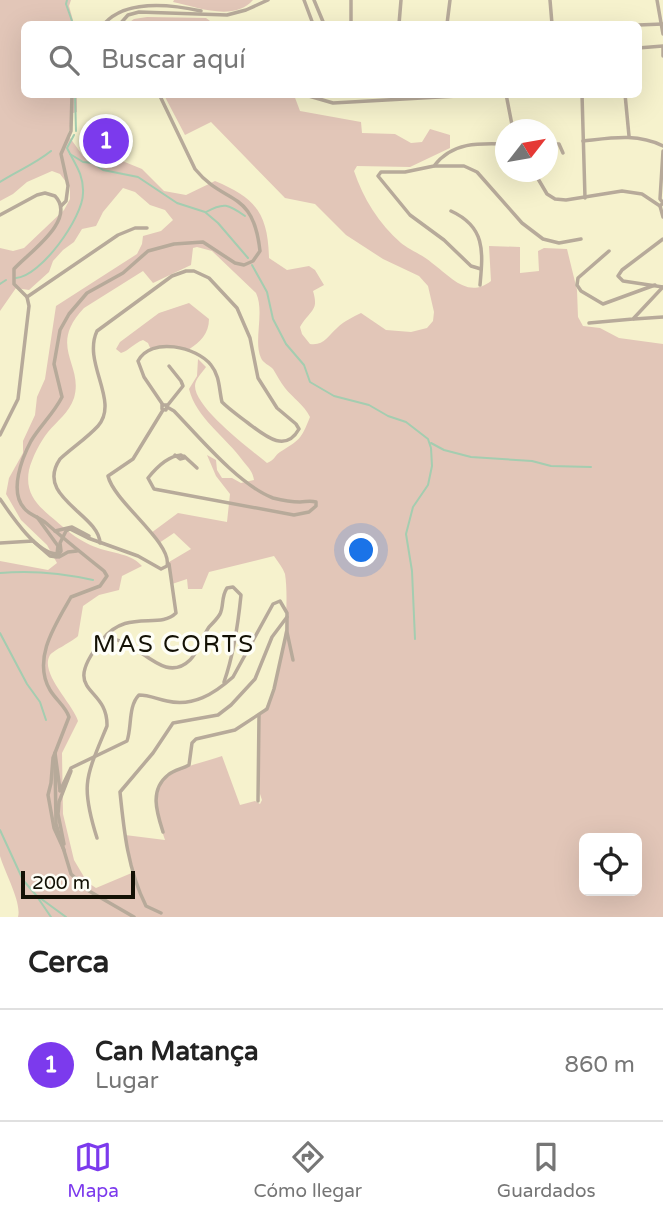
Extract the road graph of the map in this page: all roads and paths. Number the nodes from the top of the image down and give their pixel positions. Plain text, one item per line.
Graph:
1 (268, 0) edge
2 (304, 0) edge
3 (314, 0) edge
4 (351, 0) edge
5 (401, 0) edge
6 (450, 0) edge
7 (550, 0) edge
8 (657, 0) edge
9 (206, 14) junction
10 (107, 21) edge
11 (123, 21) edge
12 (312, 21) edge
13 (323, 21) edge
14 (351, 21) edge
15 (399, 21) edge
16 (447, 21) edge
17 (552, 21) edge
18 (662, 24) edge
19 (642, 25) edge
20 (663, 34) edge
21 (663, 47) edge
22 (642, 48) edge
23 (663, 56) edge
24 (72, 98) edge
25 (161, 98) edge
26 (316, 98) edge
27 (421, 98) edge
28 (507, 98) edge
29 (582, 98) edge
30 (625, 98) edge
31 (511, 119) edge
32 (629, 136) junction
33 (583, 141) junction
34 (495, 144) edge
35 (558, 144) edge
36 (663, 149) edge
37 (563, 153) dead end
38 (435, 166) junction
39 (541, 182) edge
40 (585, 198) junction
41 (658, 200) junction
42 (61, 206) junction
43 (451, 211) dead end
44 (0, 215) edge
45 (663, 217) edge
46 (147, 228) dead end
47 (581, 239) dead end
48 (663, 239) edge
49 (610, 251) dead end
50 (481, 269) junction
51 (480, 285) dead end
52 (655, 285) junction
53 (663, 287) edge
54 (27, 297) junction
55 (663, 317) edge
56 (633, 318) junction
57 (589, 323) dead end
58 (169, 366) dead end
59 (165, 407) junction
60 (0, 435) edge
61 (197, 468) dead end
62 (0, 499) edge
63 (36, 515) junction
64 (46, 523) junction
65 (60, 528) junction
66 (55, 531) junction
67 (65, 533) junction
68 (53, 539) junction
69 (62, 540) junction
70 (93, 540) junction
71 (33, 541) junction
72 (0, 543) edge
73 (100, 543) junction
74 (75, 550) junction
75 (57, 558) junction
76 (169, 562) junction
77 (287, 617) junction
78 (287, 630) junction
79 (100, 642) junction
80 (293, 660) dead end
81 (223, 685) junction
82 (259, 715) junction
83 (55, 753) junction
84 (94, 756) junction
85 (49, 792) junction
86 (59, 792) junction
87 (48, 800) junction
88 (258, 801) dead end
89 (57, 803) junction
90 (163, 832) dead end
91 (97, 838) dead end
92 (64, 850) junction
93 (161, 913) dead end
94 (134, 917) edge

1 - 9 street
2 - 12 street
3 - 13 street
4 - 14 street
5 - 15 street
6 - 16 street
7 - 17 street
8 - 18 street
9 - 10 street
9 - 11 street
18 - 19 street
18 - 20 street
21 - 22 street
21 - 23 street
24 - 42 street
25 - 63 street
26 - 27 street
28 - 31 street
29 - 33 street
30 - 32 street
32 - 33 street
32 - 36 street
33 - 40 street
34 - 38 street
35 - 37 street
36 - 41 street
38 - 47 street
38 - 50 street
39 - 40 street
40 - 41 street
41 - 45 street
42 - 44 street
42 - 54 street
43 - 50 street
46 - 54 street
48 - 52 street
49 - 52 street
50 - 51 street
52 - 53 street
53 - 56 street
54 - 60 street
55 - 56 street
56 - 57 street
58 - 59 street
59 - 61 street
59 - 73 street
59 - 76 street
62 - 71 street
63 - 64 street
63 - 68 street
64 - 65 street
64 - 66 street
65 - 66 street
65 - 67 street
65 - 70 street
66 - 68 street
66 - 69 street
67 - 69 street
67 - 70 street
67 - 74 street
68 - 69 street
68 - 71 street
69 - 74 street
69 - 75 street
70 - 73 street
71 - 72 street
71 - 75 street
73 - 76 street
74 - 75 street
74 - 83 street
76 - 79 street
77 - 78 street
77 - 81 street
77 - 93 street
78 - 80 street
78 - 82 street
79 - 81 street
79 - 84 street
81 - 84 street
82 - 88 street
82 - 90 street
83 - 85 street
83 - 86 street
84 - 86 street
84 - 91 street
85 - 86 street
85 - 87 street
86 - 89 street
86 - 89 street
87 - 89 street
87 - 92 street
89 - 92 street
92 - 94 street

